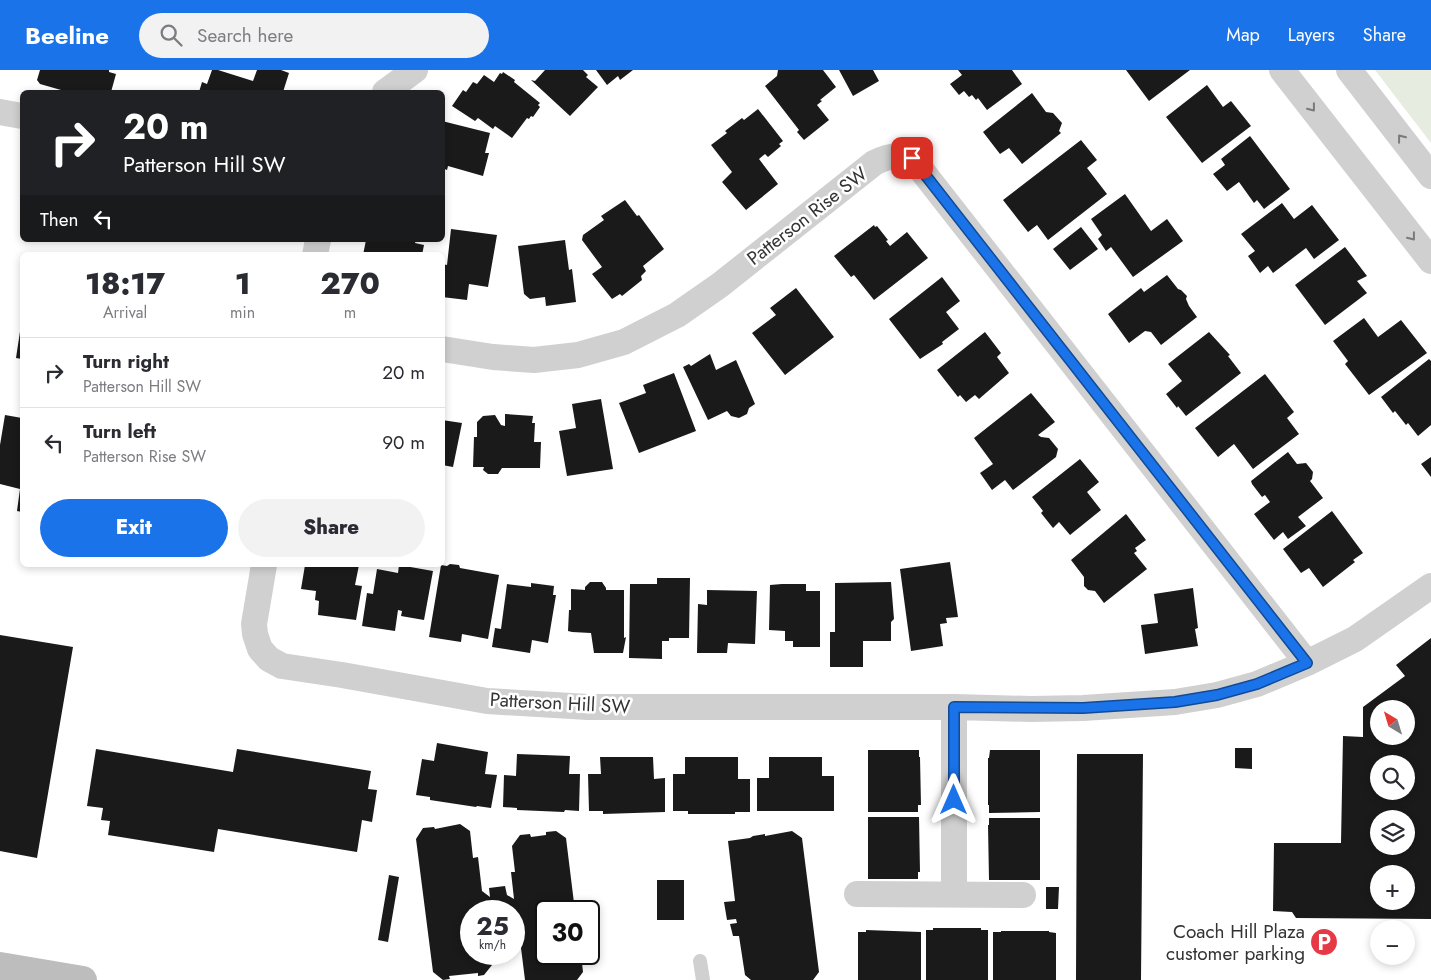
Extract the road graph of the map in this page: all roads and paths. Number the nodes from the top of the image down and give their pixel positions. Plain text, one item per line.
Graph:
1 (415, 70) edge
2 (1282, 70) edge
3 (1348, 70) edge
4 (388, 90) edge
5 (0, 112) edge
6 (20, 116) edge
7 (1431, 176) edge
8 (1431, 261) edge
9 (445, 349) edge
10 (264, 567) edge
11 (1431, 586) edge
12 (1307, 663) junction
13 (954, 707) junction
14 (857, 894) dead end
15 (954, 894) junction
16 (1023, 895) dead end
17 (700, 961) dead end
18 (0, 966) edge
19 (83, 980) edge
20 (703, 980) edge

1 - 4 street
2 -> 8 street
7 -> 3 street
5 - 6 street
9 - 12 street, Patterson Rise SW
10 - 13 street, Patterson Hill SW
11 - 12 street, Patterson Hill SW
12 - 13 street, Patterson Hill SW
13 - 15 street
14 - 15 street
15 - 16 street
17 - 20 lane
18 - 19 main road

